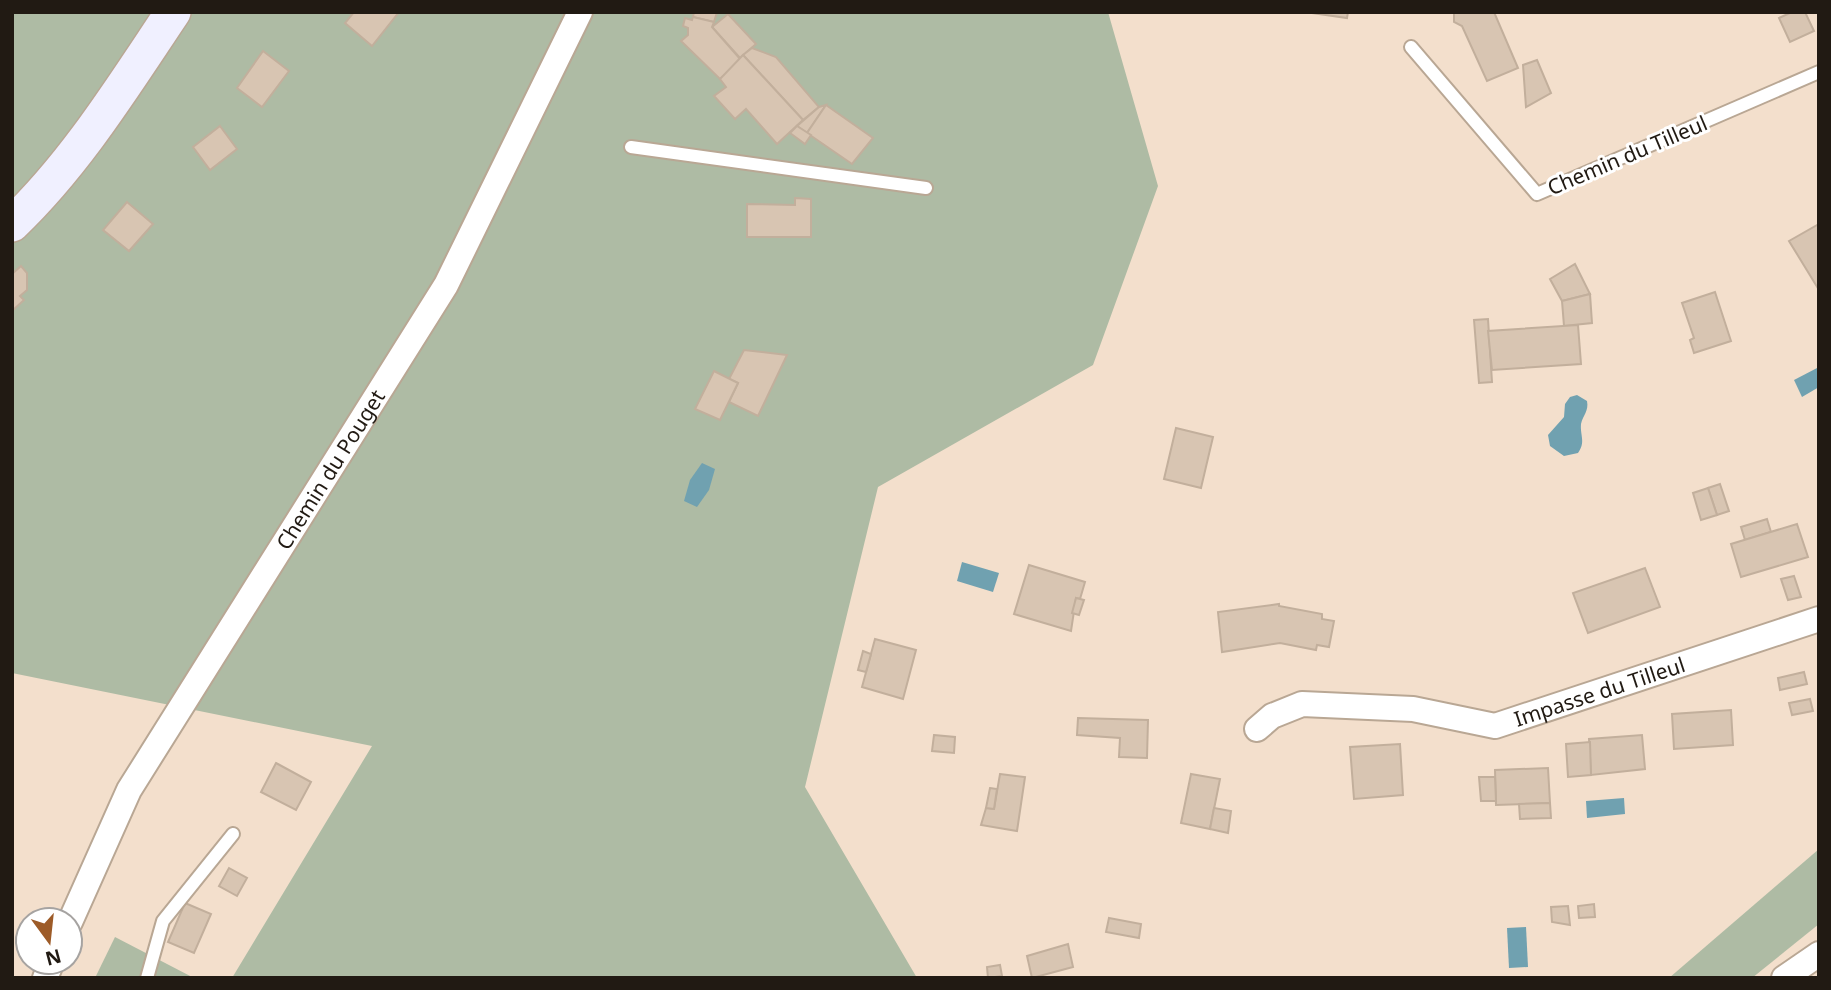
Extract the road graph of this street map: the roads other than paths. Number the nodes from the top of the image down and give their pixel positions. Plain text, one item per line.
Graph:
1 (173, 12) edge
2 (580, 12) edge
3 (1411, 47) dead end
4 (1819, 72) edge
5 (631, 147) dead end
6 (926, 188) dead end
7 (12, 224) edge
8 (1819, 619) edge
9 (1257, 729) dead end
10 (233, 834) dead end
11 (77, 906) edge
12 (1819, 954) edge
13 (147, 978) edge
14 (1784, 978) edge

1 - 7 main road
2 - 11 street, Chemin du Pouget
3 - 4 lane, Chemin du Tilleul
5 - 6 lane
8 - 9 street, Impasse du Tilleul
10 - 13 lane
12 - 14 street

